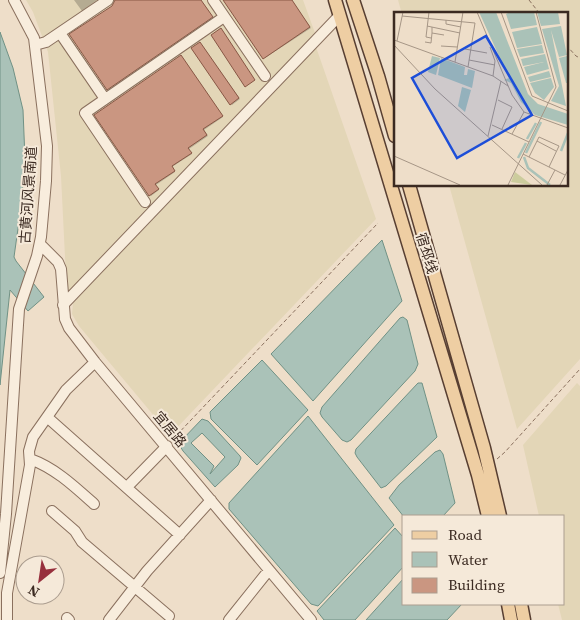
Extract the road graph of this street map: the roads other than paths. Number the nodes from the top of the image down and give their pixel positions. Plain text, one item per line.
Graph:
1 (14, 0) edge
2 (108, 0) edge
3 (212, 0) edge
4 (335, 0) edge
5 (353, 0) edge
6 (340, 15) junction
7 (224, 17) junction
8 (60, 33) junction
9 (35, 46) junction
10 (265, 76) dead end
11 (105, 99) junction
12 (394, 132) edge
13 (409, 186) edge
14 (146, 202) dead end
15 (40, 244) junction
16 (64, 305) junction
17 (95, 362) junction
18 (47, 417) junction
19 (167, 446) junction
20 (30, 459) junction
21 (127, 487) junction
22 (211, 500) junction
23 (94, 504) dead end
24 (52, 511) dead end
25 (488, 515) edge
26 (500, 515) edge
27 (180, 535) junction
28 (269, 570) junction
29 (0, 573) edge
30 (135, 587) junction
31 (508, 605) edge
32 (521, 605) edge
33 (169, 616) dead end
34 (7, 620) edge
35 (109, 620) edge
36 (229, 620) edge
37 (311, 620) edge
38 (511, 620) edge
39 (524, 620) edge

1 - 9 street, 古黄河风景南道
2 - 8 street
3 - 7 street
4 - 6 main road, 宿邳线
5 - 12 main road
6 - 16 street
6 - 25 main road, 宿邳线
7 - 10 street
7 - 11 street
8 - 9 street
8 - 11 street
9 - 15 street, 古黄河风景南道
11 - 14 street
13 - 26 main road, 宿邳线
15 - 16 street, 宜居路
15 - 29 street, 古黄河风景南道
16 - 17 street, 宜居路
17 - 18 street
17 - 19 street, 宜居路
18 - 20 street
18 - 21 street
19 - 21 street
19 - 22 street, 宜居路
20 - 23 street
20 - 34 street
21 - 27 street
22 - 27 street
22 - 28 street, 宜居路
24 - 30 street
27 - 30 street
28 - 36 street
28 - 37 street, 宜居路
30 - 33 street
30 - 35 street
31 - 38 main road
32 - 39 main road

